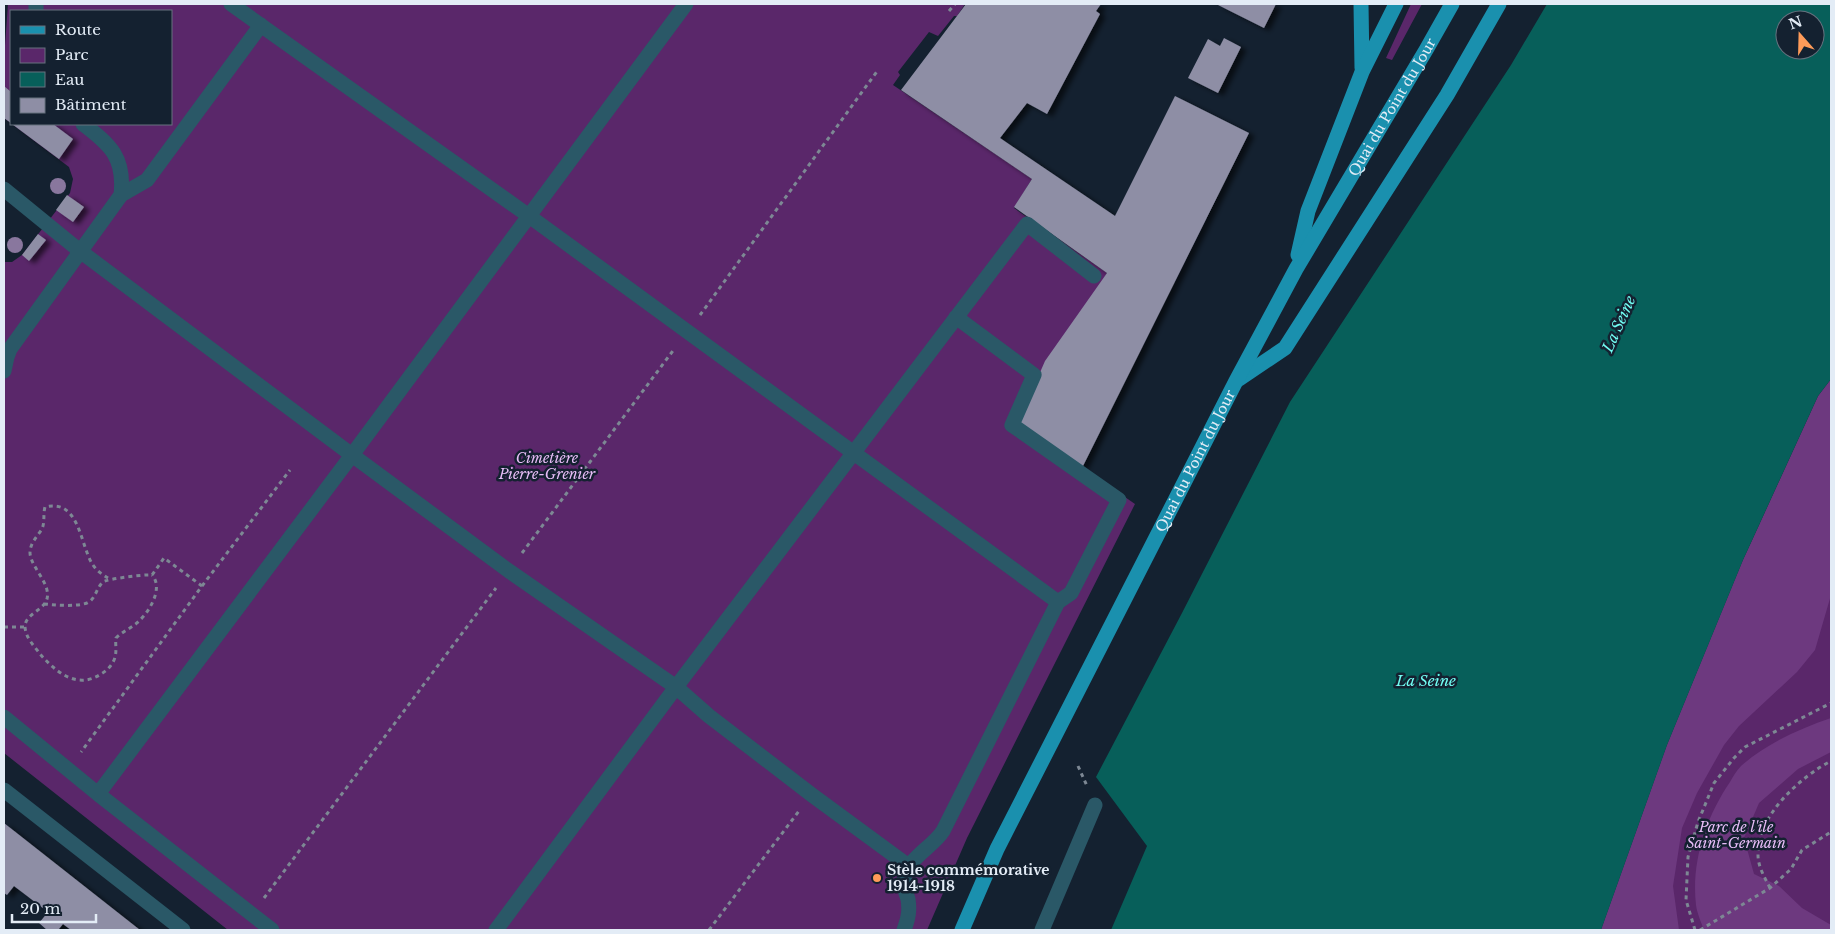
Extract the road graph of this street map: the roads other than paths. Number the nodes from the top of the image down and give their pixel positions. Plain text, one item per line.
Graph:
1 (232, 4) edge
2 (686, 4) edge
3 (1361, 4) edge
4 (1396, 4) edge
5 (1452, 4) edge
6 (1499, 4) edge
7 (261, 25) junction
8 (1362, 72) junction
9 (84, 125) edge
10 (4, 189) edge
11 (121, 195) junction
12 (529, 216) junction
13 (80, 251) junction
14 (1296, 269) junction
15 (1094, 276) dead end
16 (956, 317) junction
17 (4, 370) edge
18 (1236, 381) junction
19 (855, 453) junction
20 (352, 455) junction
21 (1058, 602) junction
22 (676, 687) junction
23 (4, 717) edge
24 (4, 790) edge
25 (98, 794) junction
26 (1096, 805) dead end
27 (910, 867) junction
28 (183, 930) edge
29 (272, 930) edge
30 (496, 930) edge
31 (904, 930) edge
32 (962, 930) edge
33 (1042, 930) edge

1 - 7 street
2 - 12 street
3 - 8 main road
4 - 8 main road
5 - 14 main road, Quai du Point du Jour
6 - 18 main road
7 - 11 street
7 - 12 street
8 - 14 main road
9 - 11 street
10 - 13 street
11 - 13 street
12 - 19 street
12 - 20 street
13 - 17 street
13 - 20 street
14 - 18 main road, Quai du Point du Jour
15 - 16 street
16 - 19 street
16 - 21 street
18 - 32 main road, Quai du Point du Jour
19 - 21 street
19 - 22 street
20 - 22 street
20 - 25 street
21 - 27 street
22 - 27 street
22 - 30 street
23 - 25 street
24 - 28 street
25 - 29 street
26 - 33 street
27 - 31 street

